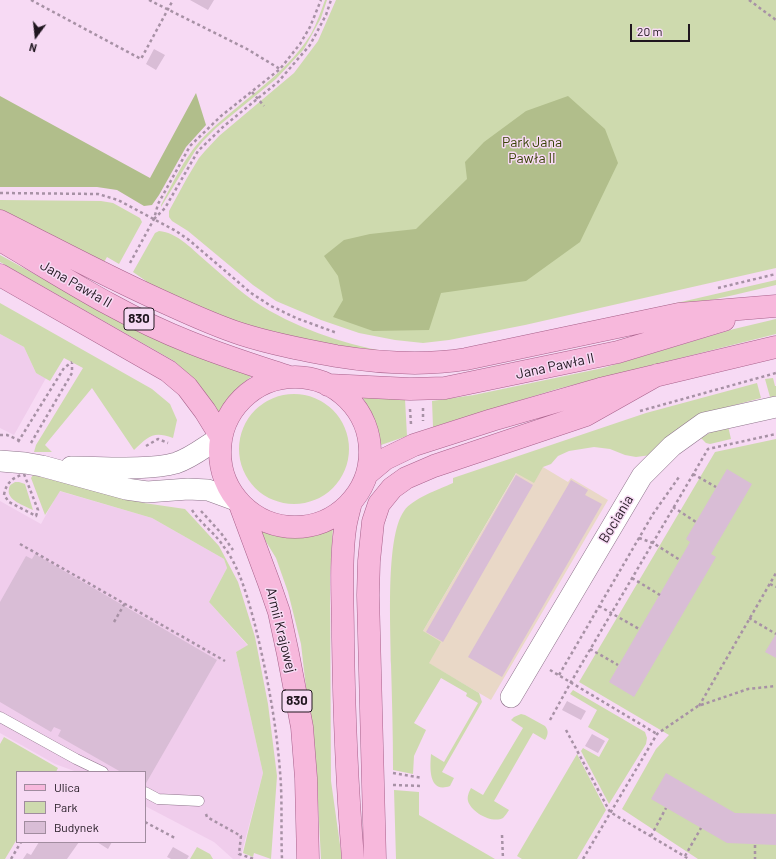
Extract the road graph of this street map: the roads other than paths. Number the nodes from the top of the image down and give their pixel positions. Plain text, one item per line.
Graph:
1 (0, 221) edge
2 (0, 240) edge
3 (0, 275) edge
4 (776, 306) edge
5 (776, 347) edge
6 (657, 375) junction
7 (289, 378) junction
8 (328, 385) junction
9 (776, 407) edge
10 (222, 437) junction
11 (0, 461) edge
12 (33, 470) junction
13 (366, 474) junction
14 (238, 501) junction
15 (351, 502) junction
16 (511, 697) dead end
17 (0, 717) edge
18 (102, 771) edge
19 (146, 793) edge
20 (199, 801) road end
21 (308, 859) edge
22 (353, 859) edge
23 (375, 859) edge

1 - 4 main road
2 - 7 main road, Jana Pawła II / 830
3 - 10 main road, Jana Pawła II / 830
4 - 8 main road, Jana Pawła II
5 - 6 main road
6 - 13 main road
6 - 23 main road
7 - 8 main road, 830
7 - 10 main road, 830
8 - 13 main road, 830
9 - 16 street, Bociania
10 - 12 street
10 - 14 main road, 830
11 - 12 street
12 - 14 street
13 - 15 main road, 830
14 - 15 main road, 830
14 - 21 main road, Armii Krajowej / 830
15 - 22 main road, 830
17 - 18 lane
19 - 20 lane

